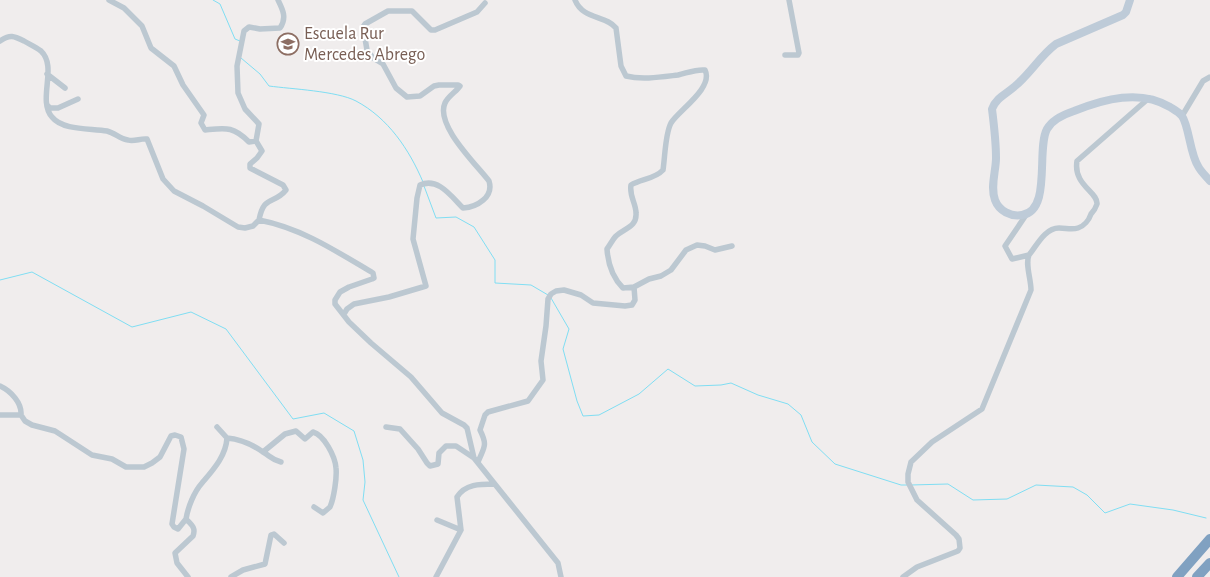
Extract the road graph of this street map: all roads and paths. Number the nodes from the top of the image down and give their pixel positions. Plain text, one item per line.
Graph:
1 (109, 0) edge
2 (278, 0) edge
3 (575, 0) edge
4 (789, 0) edge
5 (1130, 0) edge
6 (485, 3) dead end
7 (0, 41) edge
8 (785, 55) dead end
9 (48, 74) junction
10 (1210, 77) edge
11 (65, 88) dead end
12 (1149, 98) junction
13 (78, 99) dead end
14 (46, 104) junction
15 (1182, 116) junction
16 (256, 141) junction
17 (1210, 181) edge
18 (1026, 214) junction
19 (259, 220) junction
20 (732, 246) dead end
21 (1029, 255) junction
22 (634, 287) junction
23 (344, 314) junction
24 (0, 386) edge
25 (0, 414) edge
26 (21, 415) junction
27 (217, 427) dead end
28 (386, 427) dead end
29 (227, 438) junction
30 (263, 452) junction
31 (476, 460) junction
32 (281, 462) dead end
33 (494, 484) junction
34 (314, 506) dead end
35 (186, 520) junction
36 (437, 520) dead end
37 (461, 530) junction
38 (1210, 539) edge
39 (284, 543) dead end
40 (1210, 563) edge
41 (188, 577) edge
42 (232, 577) edge
43 (436, 577) edge
44 (561, 577) edge
45 (903, 577) edge
46 (1177, 577) edge
47 (1197, 577) edge

1 - 16 street
2 - 16 street
3 - 22 street
4 - 8 street
5 - 18 street
6 - 23 street
7 - 9 street
9 - 11 street
9 - 14 street
10 - 15 street
12 - 15 street
12 - 18 street
12 - 21 street
13 - 14 street
14 - 19 street
15 - 17 street
16 - 19 street
18 - 21 street
19 - 23 street
20 - 22 street
21 - 45 street
22 - 31 street
23 - 31 street
24 - 26 street
25 - 26 street
26 - 35 street
27 - 29 street
28 - 31 street
29 - 30 street
29 - 35 street
30 - 32 street
30 - 34 street
31 - 33 street
33 - 37 street
33 - 44 street
35 - 41 street
36 - 37 street
37 - 43 street
38 - 46 highway
39 - 42 street
40 - 47 highway

